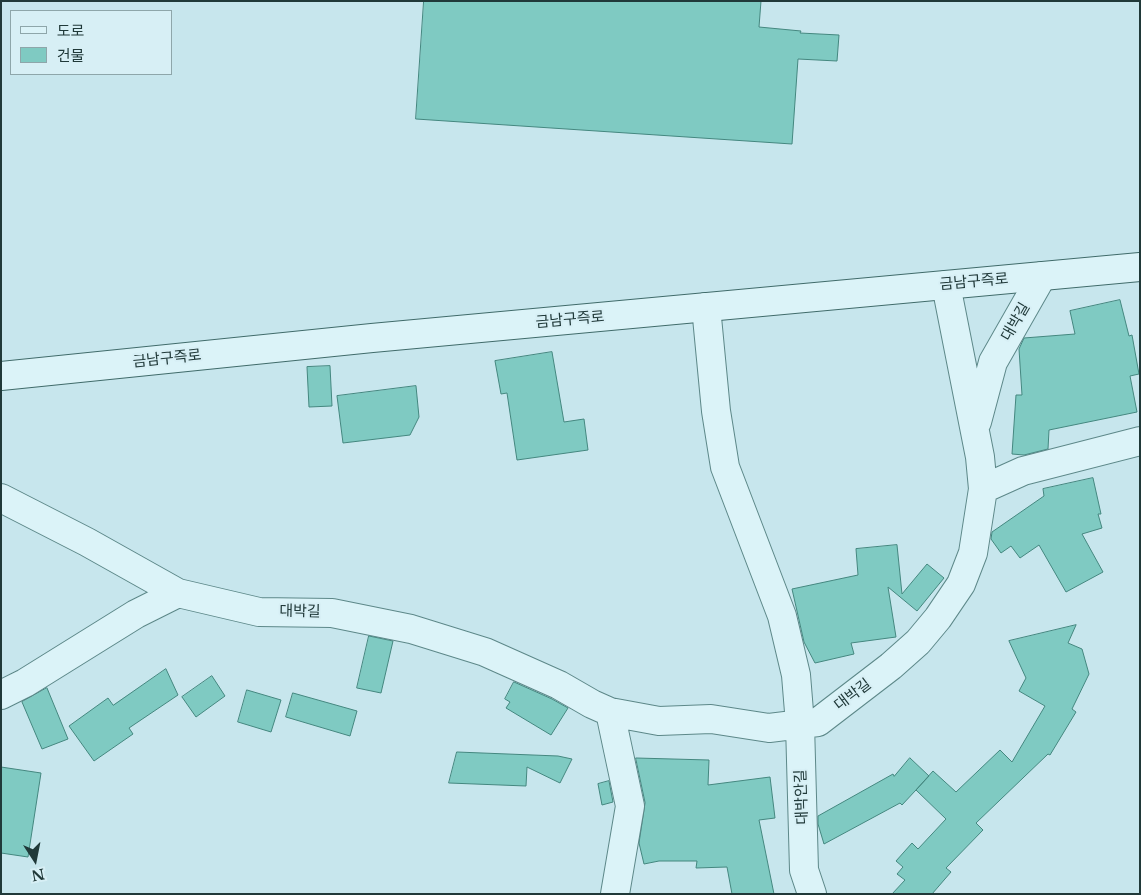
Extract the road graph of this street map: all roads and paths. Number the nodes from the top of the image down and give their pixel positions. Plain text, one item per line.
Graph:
1 (1140, 267) edge
2 (1042, 276) junction
3 (946, 285) junction
4 (706, 307) junction
5 (1, 376) edge
6 (976, 428) junction
7 (1140, 441) edge
8 (982, 488) junction
9 (1, 498) edge
10 (178, 593) junction
11 (1, 695) edge
12 (610, 712) junction
13 (800, 724) junction
14 (806, 886) edge
15 (615, 894) edge

1 - 2 street, 금남구즉로
2 - 3 street, 금남구즉로
2 - 6 street, 대박길
3 - 4 street, 금남구즉로
3 - 6 street, 대박길
4 - 5 street, 금남구즉로
4 - 13 street, 대박안길
6 - 8 street, 대박길
7 - 8 street
8 - 13 street, 대박길
9 - 10 street, 대박길
10 - 11 street
10 - 12 street, 대박길
12 - 13 street, 대박길
12 - 15 street
13 - 14 street, 대박안길

